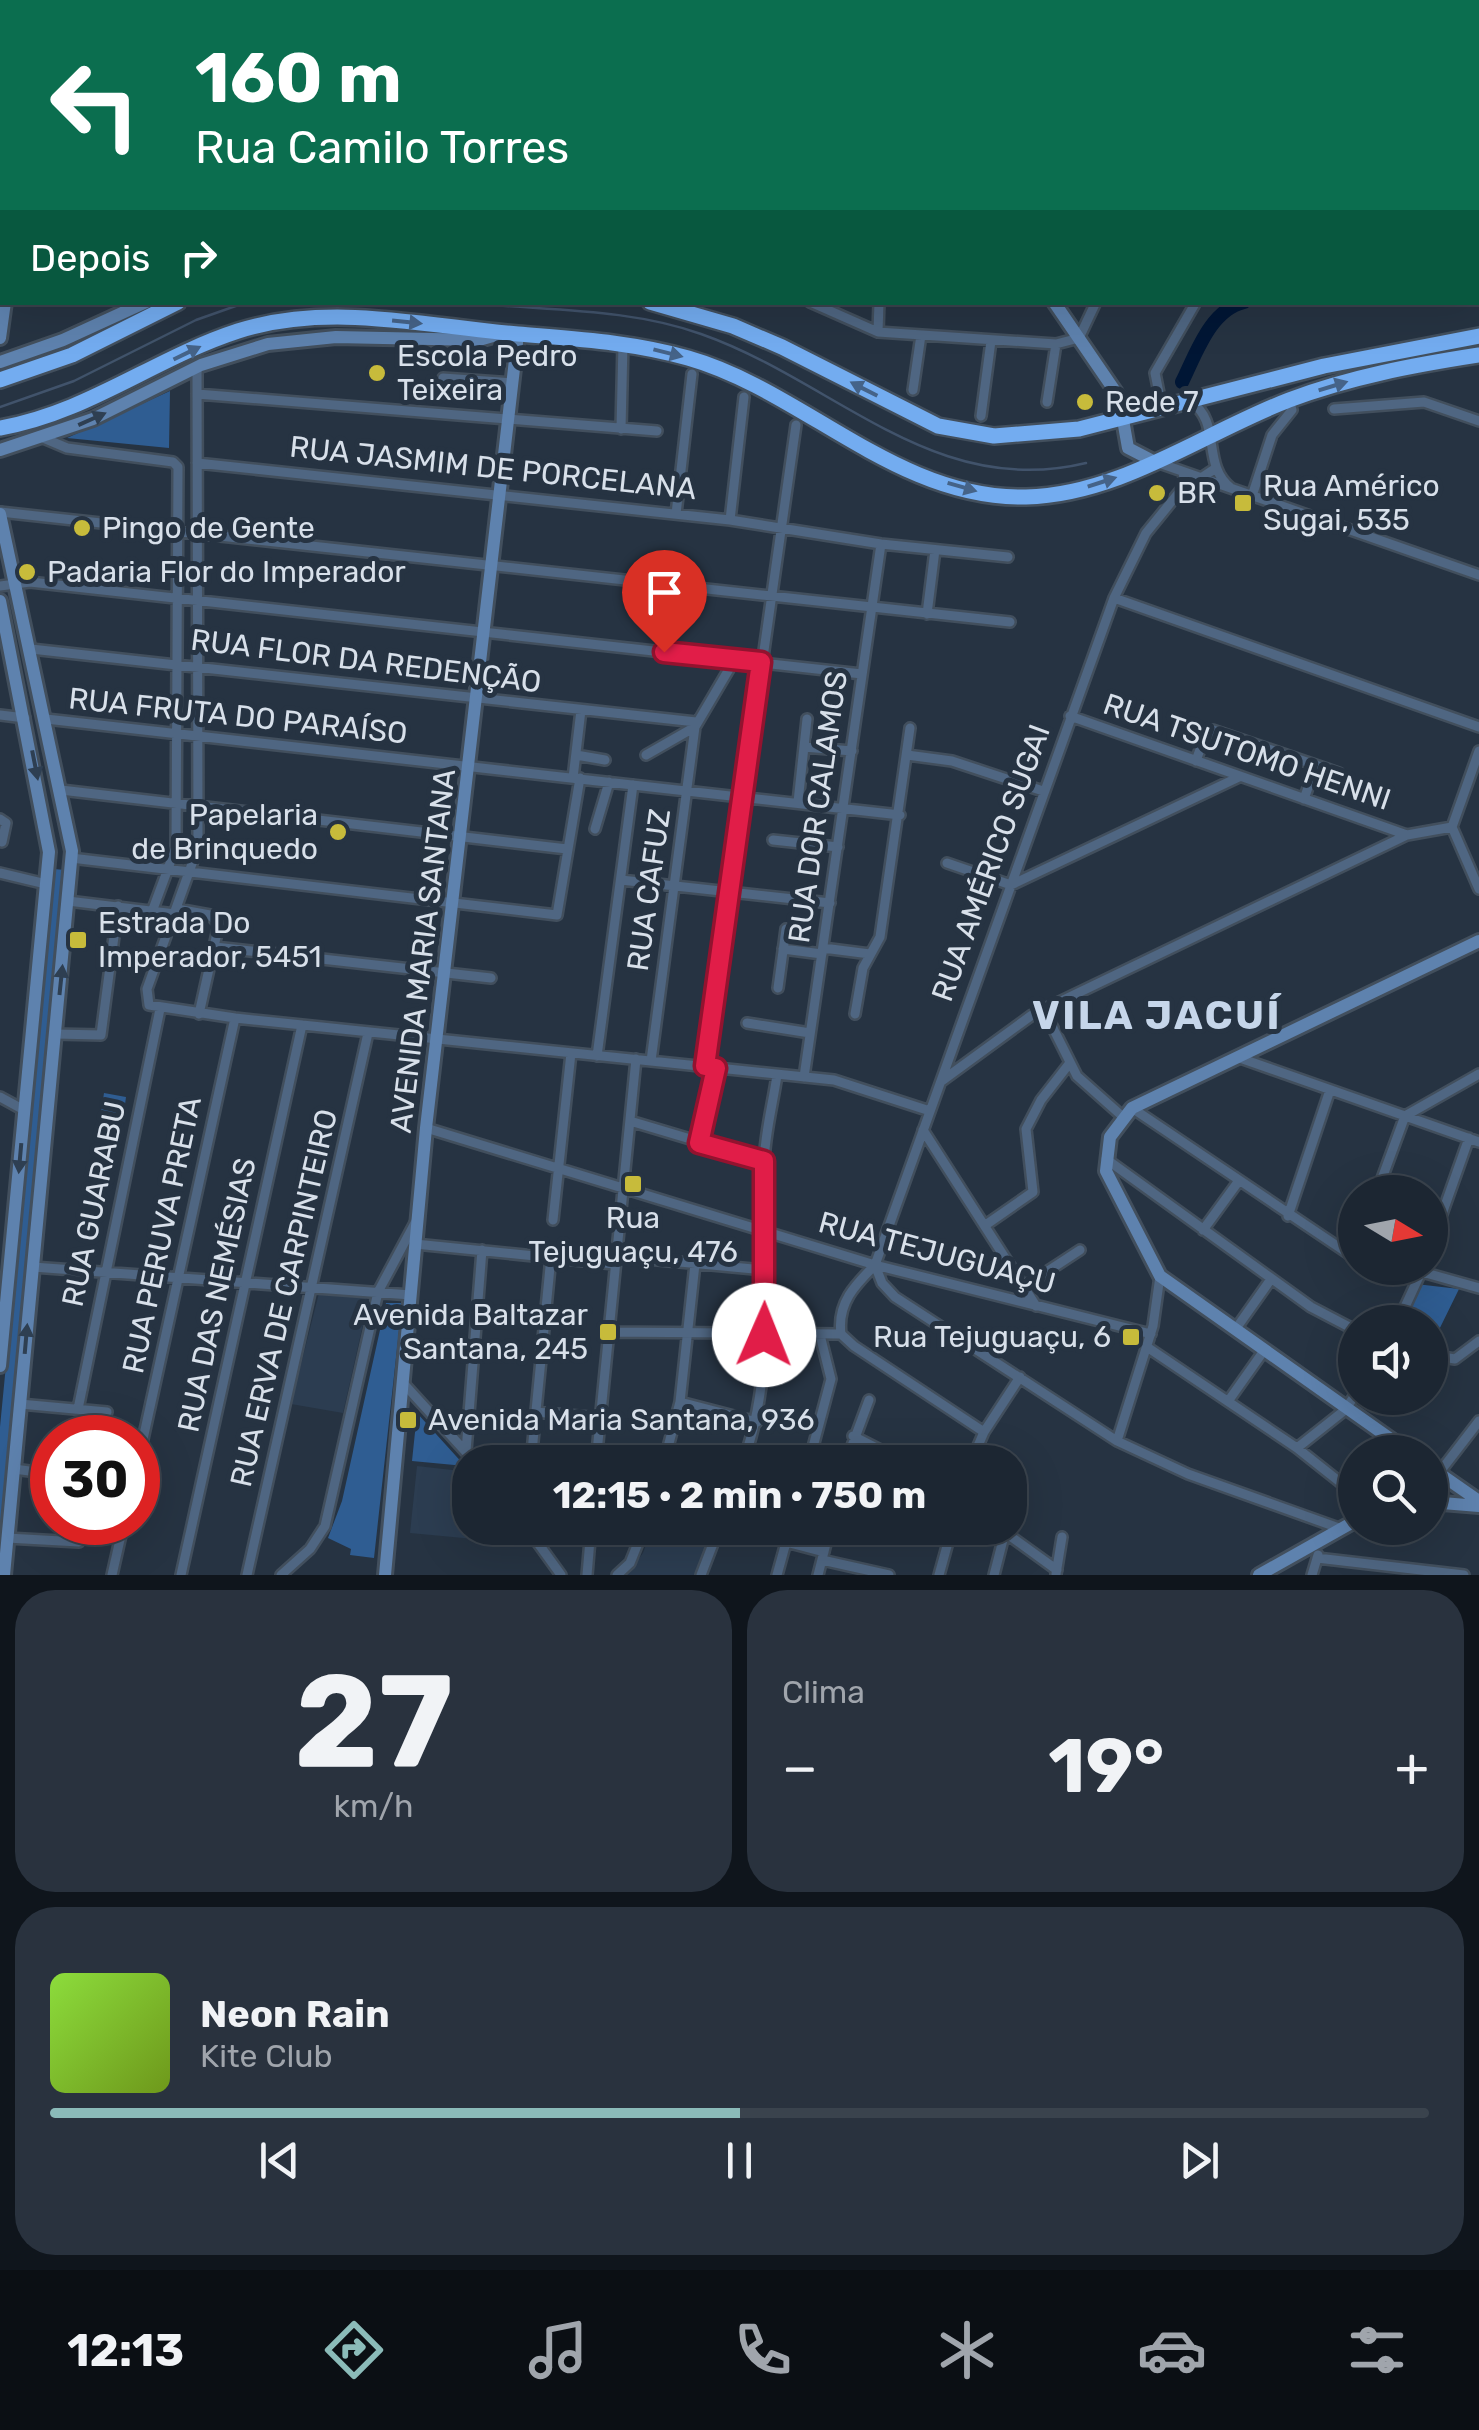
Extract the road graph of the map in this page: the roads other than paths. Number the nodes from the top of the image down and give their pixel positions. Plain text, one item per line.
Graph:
1 (1234, 0) edge
2 (1252, 0) edge
3 (2, 305) edge
4 (139, 305) edge
5 (172, 305) edge
6 (660, 305) edge
7 (817, 305) edge
8 (879, 305) edge
9 (1056, 305) edge
10 (1094, 305) edge
11 (1194, 305) edge
12 (878, 332) junction
13 (510, 333) junction
14 (922, 335) junction
15 (1479, 336) edge
16 (0, 337) edge
17 (1078, 338) junction
18 (992, 341) junction
19 (623, 343) junction
20 (1056, 344) junction
21 (21, 356) junction
22 (1479, 356) edge
23 (0, 362) edge
24 (197, 367) junction
25 (692, 374) dead end
26 (443, 378) dead end
27 (0, 380) edge
28 (512, 382) junction
29 (913, 390) dead end
30 (197, 394) junction
31 (744, 397) dead end
32 (1289, 400) junction
33 (1188, 401) junction
34 (1047, 402) dead end
35 (1163, 408) junction
36 (1334, 409) dead end
37 (981, 416) dead end
38 (1124, 418) junction
39 (508, 420) junction
40 (1479, 421) edge
41 (796, 424) dead end
42 (0, 428) edge
43 (621, 429) junction
44 (656, 431) dead end
45 (1210, 436) junction
46 (41, 438) junction
47 (0, 450) edge
48 (1155, 462) junction
49 (197, 463) junction
50 (1216, 468) junction
51 (1183, 472) junction
52 (1200, 480) junction
53 (1234, 490) junction
54 (1180, 492) junction
55 (500, 495) junction
56 (1252, 496) junction
57 (0, 513) edge
58 (676, 514) junction
59 (730, 520) junction
60 (782, 527) junction
61 (178, 530) junction
62 (197, 532) junction
63 (881, 544) junction
64 (935, 550) junction
65 (1008, 557) dead end
66 (492, 564) junction
67 (1479, 575) edge
68 (16, 583) junction
69 (0, 586) edge
70 (771, 595) junction
71 (178, 598) junction
72 (1114, 598) junction
73 (197, 599) junction
74 (0, 602) edge
75 (870, 608) junction
76 (927, 614) junction
77 (1010, 622) dead end
78 (486, 632) junction
79 (5, 647) edge
80 (30, 649) junction
81 (734, 659) junction
82 (761, 662) junction
83 (179, 664) junction
84 (198, 666) junction
85 (862, 674) junction
86 (478, 699) junction
87 (581, 710) junction
88 (0, 715) edge
89 (1070, 716) junction
90 (26, 718) junction
91 (46, 719) junction
92 (807, 719) dead end
93 (696, 725) junction
94 (1479, 726) edge
95 (910, 728) dead end
96 (177, 735) junction
97 (198, 738) junction
98 (804, 746) junction
99 (1479, 750) edge
100 (852, 751) junction
101 (646, 755) dead end
102 (576, 756) junction
103 (907, 756) junction
104 (605, 760) dead end
105 (1196, 761) junction
106 (1316, 765) junction
107 (471, 766) junction
108 (1339, 773) dead end
109 (1239, 777) junction
110 (577, 778) junction
111 (610, 782) junction
112 (634, 785) junction
113 (61, 790) junction
114 (688, 790) junction
115 (1042, 791) junction
116 (743, 796) junction
117 (1304, 799) junction
118 (798, 802) junction
119 (178, 803) junction
120 (198, 806) junction
121 (844, 807) junction
122 (900, 815) junction
123 (0, 819) edge
124 (1452, 828) junction
125 (595, 829) dead end
126 (1408, 835) junction
127 (462, 836) junction
128 (773, 840) dead end
129 (2, 842) edge
130 (838, 847) junction
131 (567, 849) junction
132 (72, 858) junction
133 (947, 863) dead end
134 (168, 870) junction
135 (0, 873) edge
136 (192, 873) junction
137 (621, 880) junction
138 (46, 884) junction
139 (1010, 885) junction
140 (675, 886) junction
141 (1479, 889) edge
142 (730, 891) junction
143 (68, 901) junction
144 (455, 902) junction
145 (830, 903) junction
146 (118, 906) junction
147 (153, 909) junction
148 (176, 912) junction
149 (786, 928) dead end
150 (1479, 941) edge
151 (214, 947) junction
152 (783, 949) junction
153 (822, 951) junction
154 (870, 954) junction
155 (447, 972) junction
156 (491, 978) dead end
157 (778, 988) dead end
158 (160, 1009) junction
159 (1044, 1010) junction
160 (199, 1014) junction
161 (856, 1014) dead end
162 (235, 1018) junction
163 (746, 1023) dead end
164 (302, 1026) junction
165 (368, 1032) junction
166 (810, 1033) junction
167 (55, 1034) junction
168 (439, 1040) junction
169 (571, 1053) junction
170 (596, 1056) junction
171 (1236, 1057) junction
172 (636, 1059) junction
173 (650, 1061) junction
174 (1069, 1064) junction
175 (710, 1067) junction
176 (777, 1074) junction
177 (1479, 1074) edge
178 (804, 1077) junction
179 (940, 1082) junction
180 (1330, 1090) junction
181 (0, 1097) edge
182 (24, 1110) junction
183 (930, 1111) junction
184 (1127, 1112) junction
185 (1405, 1116) junction
186 (630, 1121) junction
187 (426, 1128) junction
188 (923, 1130) junction
189 (1474, 1140) edge
190 (699, 1143) junction
191 (1106, 1159) junction
192 (764, 1161) junction
193 (558, 1168) junction
194 (1383, 1175) edge
195 (1238, 1182) junction
196 (623, 1188) junction
197 (17, 1192) junction
198 (40, 1194) junction
199 (1448, 1204) edge
200 (1288, 1216) junction
201 (418, 1218) junction
202 (0, 1220) edge
203 (553, 1220) dead end
204 (987, 1224) junction
205 (13, 1227) junction
206 (1204, 1230) junction
207 (766, 1233) junction
208 (415, 1244) junction
209 (1338, 1247) edge
210 (482, 1250) junction
211 (1080, 1250) dead end
212 (551, 1257) junction
213 (615, 1260) junction
214 (695, 1264) junction
215 (875, 1266) junction
216 (33, 1267) junction
217 (765, 1270) junction
218 (105, 1272) junction
219 (1160, 1276) junction
220 (178, 1278) junction
221 (1272, 1278) junction
222 (1448, 1278) edge
223 (244, 1282) junction
224 (1025, 1286) junction
225 (313, 1287) junction
226 (1479, 1288) edge
227 (378, 1292) junction
228 (411, 1295) junction
229 (1036, 1306) junction
230 (1338, 1319) edge
231 (1234, 1330) junction
232 (607, 1332) junction
233 (688, 1332) junction
234 (840, 1334) junction
235 (1150, 1334) junction
236 (764, 1335) junction
237 (820, 1335) junction
238 (1, 1336) edge
239 (1479, 1341) edge
240 (1147, 1347) junction
241 (1263, 1352) junction
242 (1448, 1358) edge
243 (0, 1366) edge
244 (1020, 1377) junction
245 (404, 1384) junction
246 (869, 1400) dead end
247 (1229, 1400) junction
248 (680, 1402) junction
249 (20, 1404) junction
250 (1338, 1405) edge
251 (78, 1409) junction
252 (107, 1412) dead end
253 (536, 1412) junction
254 (148, 1415) edge
255 (1339, 1415) edge
256 (1353, 1415) edge
257 (600, 1418) junction
258 (1479, 1421) edge
259 (758, 1422) junction
260 (984, 1432) junction
261 (1383, 1435) edge
262 (853, 1436) junction
263 (1116, 1441) junction
264 (460, 1445) edge
265 (466, 1445) edge
266 (532, 1445) edge
267 (598, 1445) edge
268 (669, 1445) edge
269 (749, 1445) edge
270 (813, 1445) edge
271 (851, 1445) edge
272 (871, 1445) edge
273 (978, 1445) edge
274 (1297, 1448) junction
275 (1448, 1455) edge
276 (14, 1470) junction
277 (30, 1472) edge
278 (1338, 1481) edge
279 (1448, 1481) edge
280 (1474, 1501) edge
281 (1448, 1502) edge
282 (1338, 1528) edge
283 (1338, 1529) edge
284 (7, 1538) junction
285 (1062, 1538) dead end
286 (1322, 1538) junction
287 (30, 1539) edge
288 (119, 1545) edge
289 (539, 1545) edge
290 (590, 1545) edge
291 (637, 1545) edge
292 (712, 1545) edge
293 (785, 1545) edge
294 (794, 1545) edge
295 (826, 1545) edge
296 (948, 1545) edge
297 (999, 1545) edge
298 (1021, 1545) edge
299 (1293, 1555) junction
300 (823, 1556) junction
301 (1317, 1558) junction
302 (1313, 1572) edge
303 (1057, 1573) edge
304 (1430, 1573) edge
305 (4, 1575) edge
306 (112, 1575) edge
307 (180, 1575) edge
308 (247, 1575) edge
309 (281, 1575) edge
310 (385, 1575) edge
311 (561, 1575) edge
312 (587, 1575) edge
313 (618, 1575) edge
314 (701, 1575) edge
315 (777, 1575) edge
316 (818, 1575) edge
317 (889, 1575) edge
318 (940, 1575) edge
319 (994, 1575) edge
320 (1260, 1575) edge
321 (1464, 1575) edge

1 - 2 street
3 - 16 street
4 - 21 street
5 - 27 highway
38 -> 6 highway
7 - 12 street
8 - 12 street
9 - 17 street
10 - 17 street
11 - 35 street
12 - 14 street
13 - 19 highway
13 - 24 street
13 - 28 street, AVENIDA MARIA SANTANA
42 -> 13 highway
14 - 18 street
14 - 29 street
15 - 33 highway
16 - 21 street
17 - 20 street
17 - 38 street
18 - 20 street
18 - 37 street
19 - 43 street
19 -> 48 highway
20 - 34 street
21 - 23 street
32 -> 22 highway
24 - 30 street
46 -> 24 street
25 - 58 street
26 - 28 street
28 - 39 street, AVENIDA MARIA SANTANA
30 - 39 street
30 - 49 street
31 - 59 street
32 - 45 highway
32 - 56 street
33 - 35 highway
33 - 45 street
35 - 38 highway
36 - 40 street
38 - 48 street
39 - 43 street
39 - 55 street, AVENIDA MARIA SANTANA
41 - 60 street
43 - 44 street
45 - 48 highway
45 - 50 street
46 - 47 street
46 - 61 street
48 - 51 street
49 - 55 street, RUA JASMIM DE PORCELANA
49 - 62 street
50 - 52 street, RUA AMÉRICO SUGAI
50 - 53 street
51 - 52 street
51 - 54 street
52 - 53 street
52 - 54 street, RUA AMÉRICO SUGAI
53 - 56 street
54 - 72 street, RUA AMÉRICO SUGAI
55 - 58 street, RUA JASMIM DE PORCELANA
55 - 66 street, AVENIDA MARIA SANTANA
56 - 67 street
57 - 61 street
57 - 68 street
58 - 59 street, RUA JASMIM DE PORCELANA
59 - 60 street, RUA JASMIM DE PORCELANA
60 - 63 street, RUA JASMIM DE PORCELANA
60 - 70 street
61 - 62 street
61 - 71 street
62 - 66 street
62 - 73 street
63 - 64 street
63 - 75 street, RUA DOR CALAMOS
64 - 65 street
64 - 76 street
66 - 70 street
66 - 78 street, AVENIDA MARIA SANTANA
68 - 69 street
68 - 71 street
68 - 80 street
70 - 75 street
70 - 82 street
71 - 73 street
71 - 83 street
72 - 89 street, RUA AMÉRICO SUGAI
72 - 94 street
73 - 78 street
73 - 84 street
74 - 79 street
75 - 76 street
75 - 85 street, RUA DOR CALAMOS
76 - 77 street
78 - 81 street
78 - 86 street, AVENIDA MARIA SANTANA
79 - 90 street
80 - 83 street, RUA FLOR DA REDENÇÃO
80 - 91 street
81 - 82 street
81 - 93 street
82 - 85 street
82 - 116 street
83 - 84 street, RUA FLOR DA REDENÇÃO
83 - 96 street
84 - 86 street, RUA FLOR DA REDENÇÃO
84 - 97 street
85 - 100 street, RUA DOR CALAMOS
86 - 87 street, RUA FLOR DA REDENÇÃO
86 - 107 street, AVENIDA MARIA SANTANA
87 - 93 street, RUA FLOR DA REDENÇÃO
87 - 102 street
88 - 90 street
89 - 105 street, RUA TSUTOMO HENNI
89 - 115 street, RUA AMÉRICO SUGAI
90 -> 138 street
91 - 96 street, RUA FRUTA DO PARAÍSO
91 - 113 street
92 - 98 street
93 - 101 street
93 - 114 street, RUA CAFUZ
95 - 103 street
96 - 97 street, RUA FRUTA DO PARAÍSO
96 - 119 street
97 - 107 street, RUA FRUTA DO PARAÍSO
97 - 120 street
98 - 100 street
98 - 118 street
99 - 124 street
100 - 121 street, RUA DOR CALAMOS
102 - 104 street
102 - 110 street
103 - 115 street
103 - 122 street
105 - 106 street
105 - 109 street, RUA TSUTOMO HENNI
106 - 108 street
106 - 117 street
107 - 110 street, RUA FRUTA DO PARAÍSO
107 - 127 street, AVENIDA MARIA SANTANA
109 - 117 street, RUA TSUTOMO HENNI
109 - 139 street
110 - 111 street, RUA FRUTA DO PARAÍSO
110 - 131 street
111 - 112 street, RUA FRUTA DO PARAÍSO
111 - 125 street
112 - 114 street, RUA FRUTA DO PARAÍSO
112 - 137 street
113 - 119 street
113 - 132 street
114 - 116 street, RUA FRUTA DO PARAÍSO
114 - 140 street, RUA CAFUZ
115 - 139 street, RUA AMÉRICO SUGAI
116 - 118 street, RUA FRUTA DO PARAÍSO
116 - 142 street
117 - 126 street, RUA TSUTOMO HENNI
118 - 121 street, RUA FRUTA DO PARAÍSO
119 - 120 street
119 - 134 street
120 - 127 street
120 - 136 street
121 - 122 street, RUA FRUTA DO PARAÍSO
121 - 130 street, RUA DOR CALAMOS
122 - 154 street
123 - 129 street
124 - 126 street
124 - 141 street
126 - 159 street
127 - 131 street
127 - 144 street, AVENIDA MARIA SANTANA
128 - 130 street
130 - 145 street, RUA DOR CALAMOS
131 - 144 street
132 - 134 street
132 - 143 street
133 - 139 street
134 - 136 street
134 - 147 street
135 - 138 street
136 - 144 street
136 - 148 street
137 - 140 street
137 - 170 street
138 - 182 street
139 - 179 street, RUA AMÉRICO SUGAI
140 - 142 street
140 - 173 street, RUA CAFUZ
142 - 145 street
142 - 175 street
143 - 146 street
167 -> 143 street
144 - 155 street, AVENIDA MARIA SANTANA
145 - 153 street, RUA DOR CALAMOS
146 - 147 street
146 - 167 street
147 - 148 street
148 - 151 street
148 - 158 street, RUA GUARABU
149 - 152 street
150 - 171 street
151 - 155 street
151 - 160 street
152 - 153 street
152 - 157 street
153 - 154 street
153 - 166 street, RUA DOR CALAMOS
154 - 161 street
155 - 156 street
155 - 168 street, AVENIDA MARIA SANTANA
158 - 160 street
158 - 218 street, RUA GUARABU
159 - 174 street
159 - 179 street
160 - 162 street
162 - 164 street
162 - 220 street, RUA PERUVA PRETA
163 - 166 street
164 - 165 street
164 - 223 street, RUA DAS NEMÉSIAS
165 - 168 street
165 - 225 street, RUA ERVA DE CARPINTEIRO
166 - 178 street, RUA DOR CALAMOS
167 - 198 street
168 - 169 street
168 - 187 street, AVENIDA MARIA SANTANA
169 - 170 street
169 - 193 street
170 - 172 street
171 - 180 street
171 - 184 street
172 - 173 street
172 - 186 street
173 - 175 street
174 - 184 street
174 - 204 street
175 - 176 street
175 - 190 street
176 - 178 street
176 - 192 street
177 - 185 street
178 - 183 street
179 - 183 street, RUA AMÉRICO SUGAI
180 - 185 street
180 - 200 street
181 - 182 street
182 -> 197 street
183 - 188 street, RUA AMÉRICO SUGAI
184 - 191 street
184 - 195 street
185 - 189 street
185 - 194 street
186 - 190 street
186 - 196 street
187 - 193 street, RUA TEJUGUAÇU
187 - 201 street, AVENIDA MARIA SANTANA
188 - 204 street
188 - 215 street, RUA AMÉRICO SUGAI
189 - 199 street
190 - 192 street
191 - 206 street
191 - 219 street
192 - 207 street
193 - 196 street, RUA TEJUGUAÇU
193 - 203 street
195 - 200 street
195 - 206 street
196 - 207 street, RUA TEJUGUAÇU
196 - 213 street
197 - 198 street
197 - 205 street
198 - 216 street
200 - 209 street
201 - 208 street, AVENIDA MARIA SANTANA
201 - 227 street
202 - 205 street
204 - 224 street
205 - 238 street
206 - 221 street
207 - 215 street, RUA TEJUGUAÇU
207 - 217 street
208 - 210 street
208 - 228 street, AVENIDA MARIA SANTANA
210 - 212 street
210 - 265 street
211 - 224 street
212 - 213 street
212 - 253 street
213 - 214 street
213 - 232 street
214 - 217 street
214 - 233 street
215 - 229 street, RUA TEJUGUAÇU
215 - 234 street, RUA AMÉRICO SUGAI
215 - 244 street
216 - 218 street
249 -> 216 street
217 - 236 street
218 - 220 street
218 - 251 street, RUA GUARABU
219 - 231 street
219 - 235 street
220 - 223 street
220 - 254 street, RUA PERUVA PRETA
221 - 230 street
221 - 231 street
222 - 226 street
223 - 225 street
223 - 307 street, RUA DAS NEMÉSIAS
224 - 229 street
225 - 227 street
225 - 308 street, RUA ERVA DE CARPINTEIRO
227 - 228 street
227 - 309 street
228 - 245 street, AVENIDA MARIA SANTANA
229 - 235 street, RUA TEJUGUAÇU
231 - 241 street
232 - 233 street
232 - 257 street
233 - 236 street
233 - 248 street
234 - 237 street
234 - 260 street
235 - 240 street
236 - 237 street
236 - 259 street
237 - 270 street
238 - 243 street
239 - 242 street
240 - 247 street
240 - 263 street
241 - 247 street
241 - 250 street
244 - 260 street
244 - 263 street
245 - 264 street
245 - 310 street, AVENIDA MARIA SANTANA
246 - 262 street
247 - 274 street
248 - 259 street
248 - 268 street
249 - 251 street
249 - 276 street
251 - 252 street
253 - 257 street
253 - 266 street
255 - 274 street
256 - 261 street
257 - 267 street
258 - 275 street
259 - 269 street
260 - 273 street
262 - 271 street
262 - 272 street
263 - 282 street
274 - 278 street
276 - 277 street
276 - 284 street
279 - 280 street
280 - 281 street
283 - 286 street
284 - 287 street
284 - 305 street
285 - 303 street
286 - 299 street
286 - 301 street
288 - 306 street
289 - 311 street
290 - 312 street
291 - 313 street
292 - 314 street
293 - 315 street
294 - 300 street
295 - 300 street
296 - 318 street
297 - 319 street
298 - 303 street
299 - 302 street
299 - 320 street
300 - 316 street
300 - 317 street
301 - 302 street
301 - 304 street
304 - 321 street

